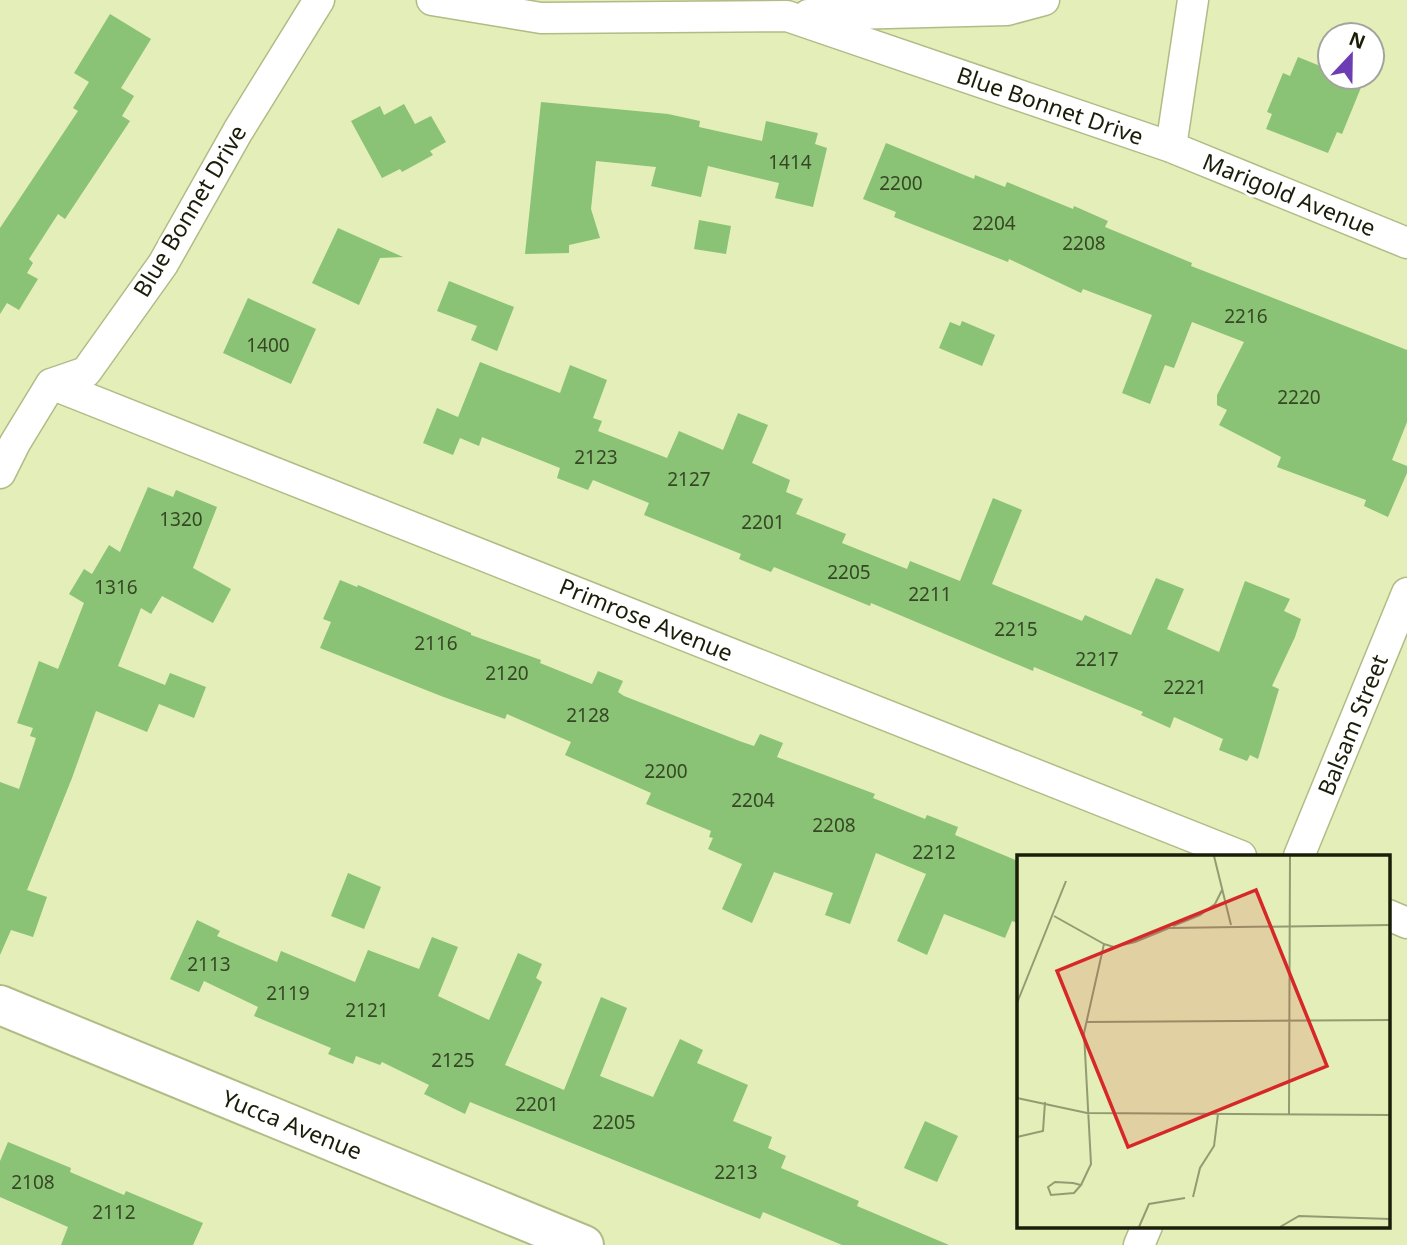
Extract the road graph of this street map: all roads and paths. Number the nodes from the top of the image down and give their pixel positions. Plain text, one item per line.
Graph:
1 (432, 0) edge
2 (1044, 0) edge
3 (1193, 0) edge
4 (321, 5) edge
5 (788, 16) junction
6 (1171, 147) junction
7 (1407, 243) edge
8 (51, 384) junction
9 (0, 473) edge
10 (1407, 593) edge
11 (1238, 855) edge
12 (1299, 855) edge
13 (1390, 916) edge
14 (1407, 923) edge
15 (0, 1005) edge
16 (1146, 1228) edge
17 (584, 1245) edge
18 (1139, 1245) edge

1 - 5 street, Blue Bonnet Drive
2 - 5 street, Blue Bonnet Drive
3 - 6 street, Blue Bonnet Drive
4 - 8 street, Blue Bonnet Drive
5 - 6 street, Blue Bonnet Drive
6 - 7 street, Marigold Avenue
8 - 9 street
8 - 11 street, Primrose Avenue
10 - 12 street, Balsam Street
13 - 14 street
15 - 17 street, Yucca Avenue
16 - 18 street

